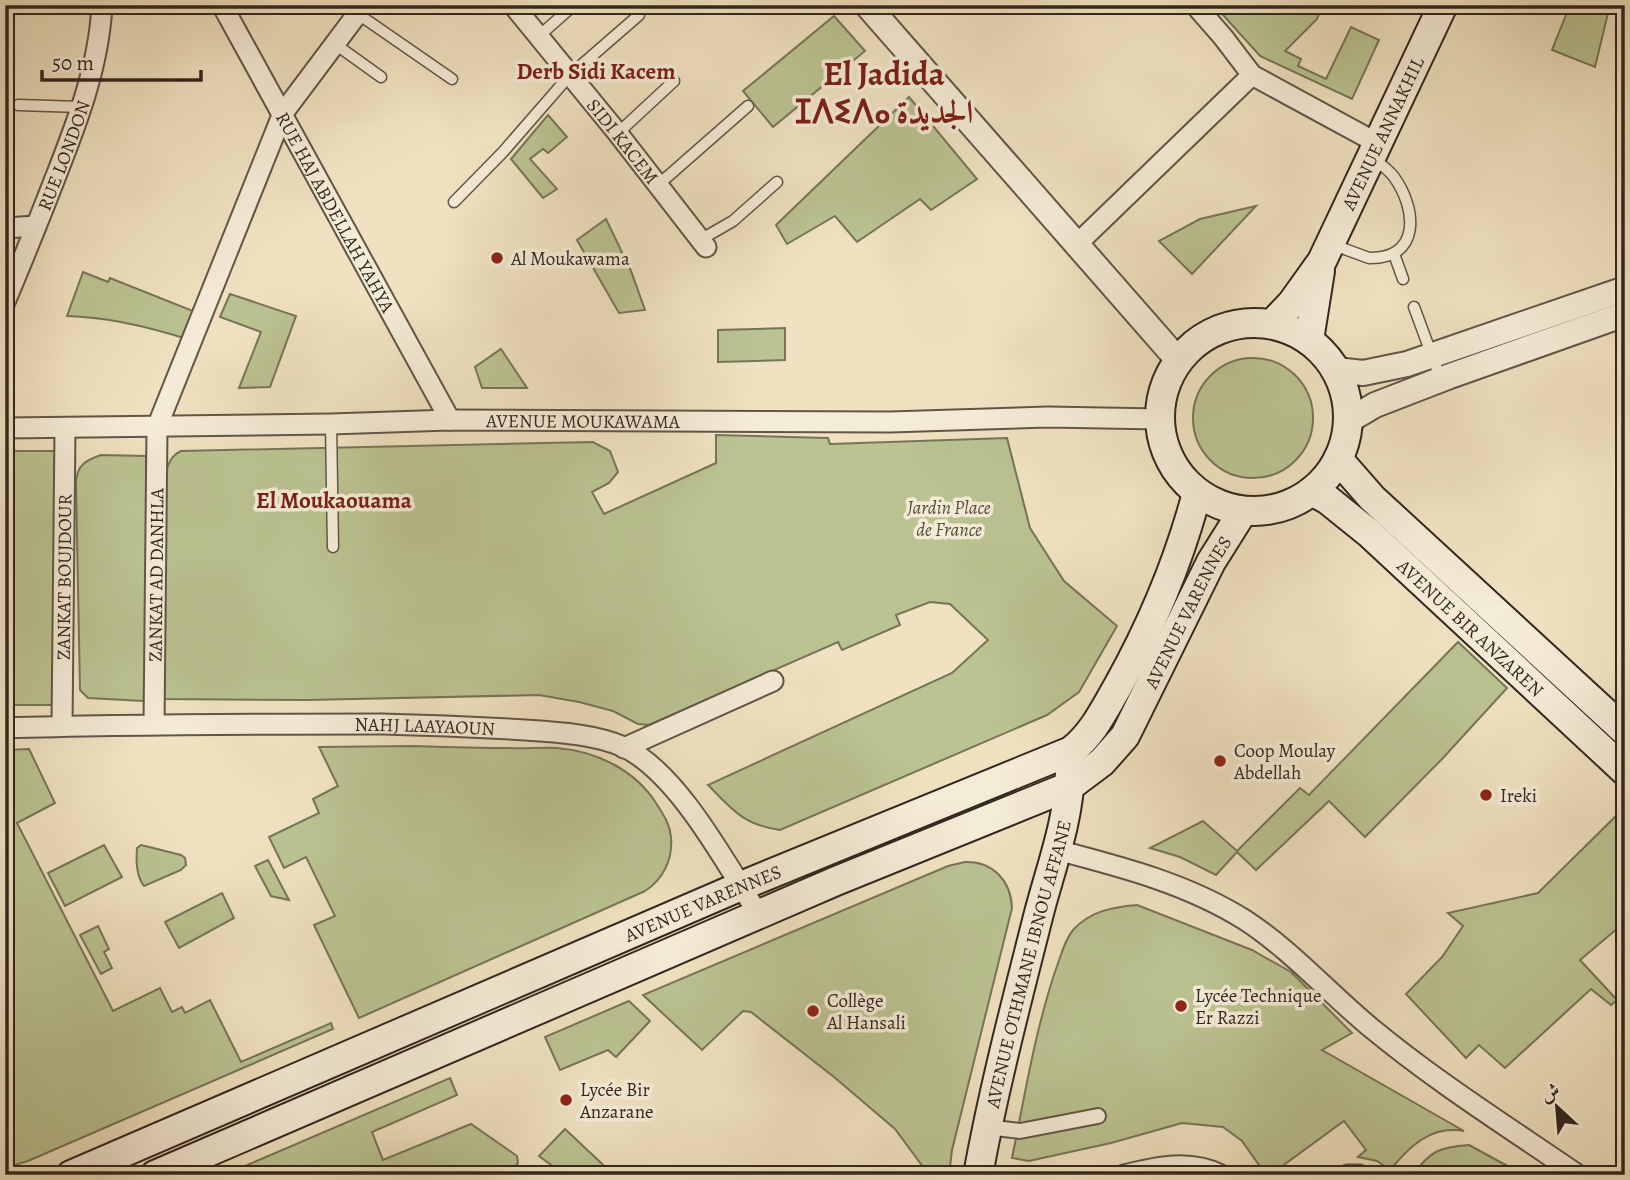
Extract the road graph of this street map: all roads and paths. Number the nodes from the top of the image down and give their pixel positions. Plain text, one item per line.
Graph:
1 (102, 5) edge
2 (222, 5) edge
3 (513, 5) edge
4 (574, 5) edge
5 (867, 5) edge
6 (1195, 5) edge
7 (1443, 5) edge
8 (361, 10) edge
9 (639, 15) dead end
10 (539, 36) junction
11 (335, 44) junction
12 (570, 75) junction
13 (1252, 75) junction
14 (382, 77) dead end
15 (452, 79) dead end
16 (674, 81) dead end
17 (18, 105) dead end
18 (748, 106) dead end
19 (81, 107) junction
20 (283, 113) junction
21 (618, 134) junction
22 (1374, 150) junction
23 (777, 182) dead end
24 (658, 186) junction
25 (454, 202) dead end
26 (36, 226) junction
27 (5, 228) edge
28 (703, 243) joint
29 (1076, 245) junction
30 (1326, 252) junction
31 (1394, 254) junction
32 (1403, 279) dead end
33 (9, 282) edge
34 (1625, 289) edge
35 (5, 302) edge
36 (1414, 307) dead end
37 (1625, 314) edge
38 (1272, 324) junction
39 (1309, 340) junction
40 (1432, 355) junction
41 (1178, 360) junction
42 (1336, 370) junction
43 (1442, 380) junction
44 (1160, 419) junction
45 (450, 420) junction
46 (1348, 421) junction
47 (331, 424) junction
48 (157, 427) junction
49 (5, 428) edge
50 (65, 429) junction
51 (1338, 459) junction
52 (1312, 491) junction
53 (1197, 493) junction
54 (1243, 511) junction
55 (333, 547) dead end
56 (773, 681) dead end
57 (154, 723) junction
58 (62, 726) junction
59 (5, 728) edge
60 (1625, 731) edge
61 (624, 748) junction
62 (1071, 751) junction
63 (1625, 771) edge
64 (1070, 786) junction
65 (1057, 850) junction
66 (741, 886) junction
67 (759, 915) junction
68 (430, 1019) junction
69 (443, 1049) junction
70 (276, 1086) junction
71 (291, 1116) junction
72 (1098, 1116) dead end
73 (987, 1127) junction
74 (71, 1175) edge
75 (155, 1175) edge
76 (978, 1175) edge
77 (1124, 1175) edge
78 (1221, 1175) edge
79 (1348, 1175) edge
80 (1359, 1175) edge
81 (1578, 1175) edge

1 - 19 street, RUE LONDON
2 - 20 street, RUE HAJ ABDELLAH YAHYA
3 - 10 street, SIDI KACEM
4 - 10 lane
5 - 29 street
6 - 13 street
7 - 22 main road, AVENUE ANNAKHIL
8 - 11 street
8 - 15 lane
9 - 12 lane
10 - 12 street, SIDI KACEM
11 - 14 lane
11 - 20 street
12 - 21 street, SIDI KACEM
12 - 25 lane
13 - 22 street
13 - 29 street
16 - 21 lane
17 - 19 lane
18 - 24 lane
19 - 26 street, RUE LONDON
20 - 45 street, RUE HAJ ABDELLAH YAHYA
20 - 48 street
21 - 24 street, SIDI KACEM
22 - 30 main road, AVENUE ANNAKHIL
22 - 31 lane
23 - 28 lane
24 - 28 street, SIDI KACEM
26 - 27 street
26 - 33 street, RUE LONDON
29 - 41 street
30 - 31 lane
30 - 38 main road, AVENUE ANNAKHIL
30 - 39 main road, AVENUE ANNAKHIL
31 - 32 lane
33 - 35 street, RUE LONDON
34 - 40 street
36 - 40 lane
37 - 43 street
38 - 39 main road
38 - 41 main road
39 - 42 main road
40 - 42 street
40 - 43 lane
41 - 44 main road
42 - 46 main road
43 - 46 street
44 - 45 street, AVENUE MOUKAWAMA
44 - 53 main road
45 - 47 street, AVENUE MOUKAWAMA
46 - 51 main road
47 - 48 street, AVENUE MOUKAWAMA
47 - 55 lane
48 - 50 street, AVENUE MOUKAWAMA
48 - 57 street, ZANKAT AD DANHLA
49 - 50 street, AVENUE MOUKAWAMA
50 - 58 street, ZANKAT BOUJDOUR
51 - 52 main road
51 - 60 main road, AVENUE BIR ANZAREN
52 - 54 main road
52 - 63 main road, AVENUE BIR ANZAREN
53 - 54 main road
53 - 62 main road, AVENUE VARENNES
54 - 64 main road, AVENUE VARENNES
56 - 61 street
57 - 58 street, NAHJ LAAYAOUN
57 - 61 street, NAHJ LAAYAOUN
58 - 59 street, NAHJ LAAYAOUN
61 - 66 street, NAHJ LAAYAOUN
62 - 64 main road, AVENUE OTHMANE IBNOU AFFANE
62 - 66 main road, AVENUE VARENNES
64 - 65 main road, AVENUE OTHMANE IBNOU AFFANE
64 - 67 main road, AVENUE VARENNES
65 - 73 main road, AVENUE OTHMANE IBNOU AFFANE
65 - 81 street
66 - 67 street, NAHJ LAAYAOUN
66 - 68 main road, AVENUE VARENNES
67 - 69 main road, AVENUE VARENNES
68 - 69 main road
68 - 70 main road, AVENUE VARENNES
69 - 71 main road, AVENUE VARENNES
70 - 71 main road
70 - 74 main road, AVENUE VARENNES
71 - 75 main road, AVENUE VARENNES
72 - 73 street
73 - 76 main road, AVENUE OTHMANE IBNOU AFFANE
77 - 78 street
79 - 80 street

